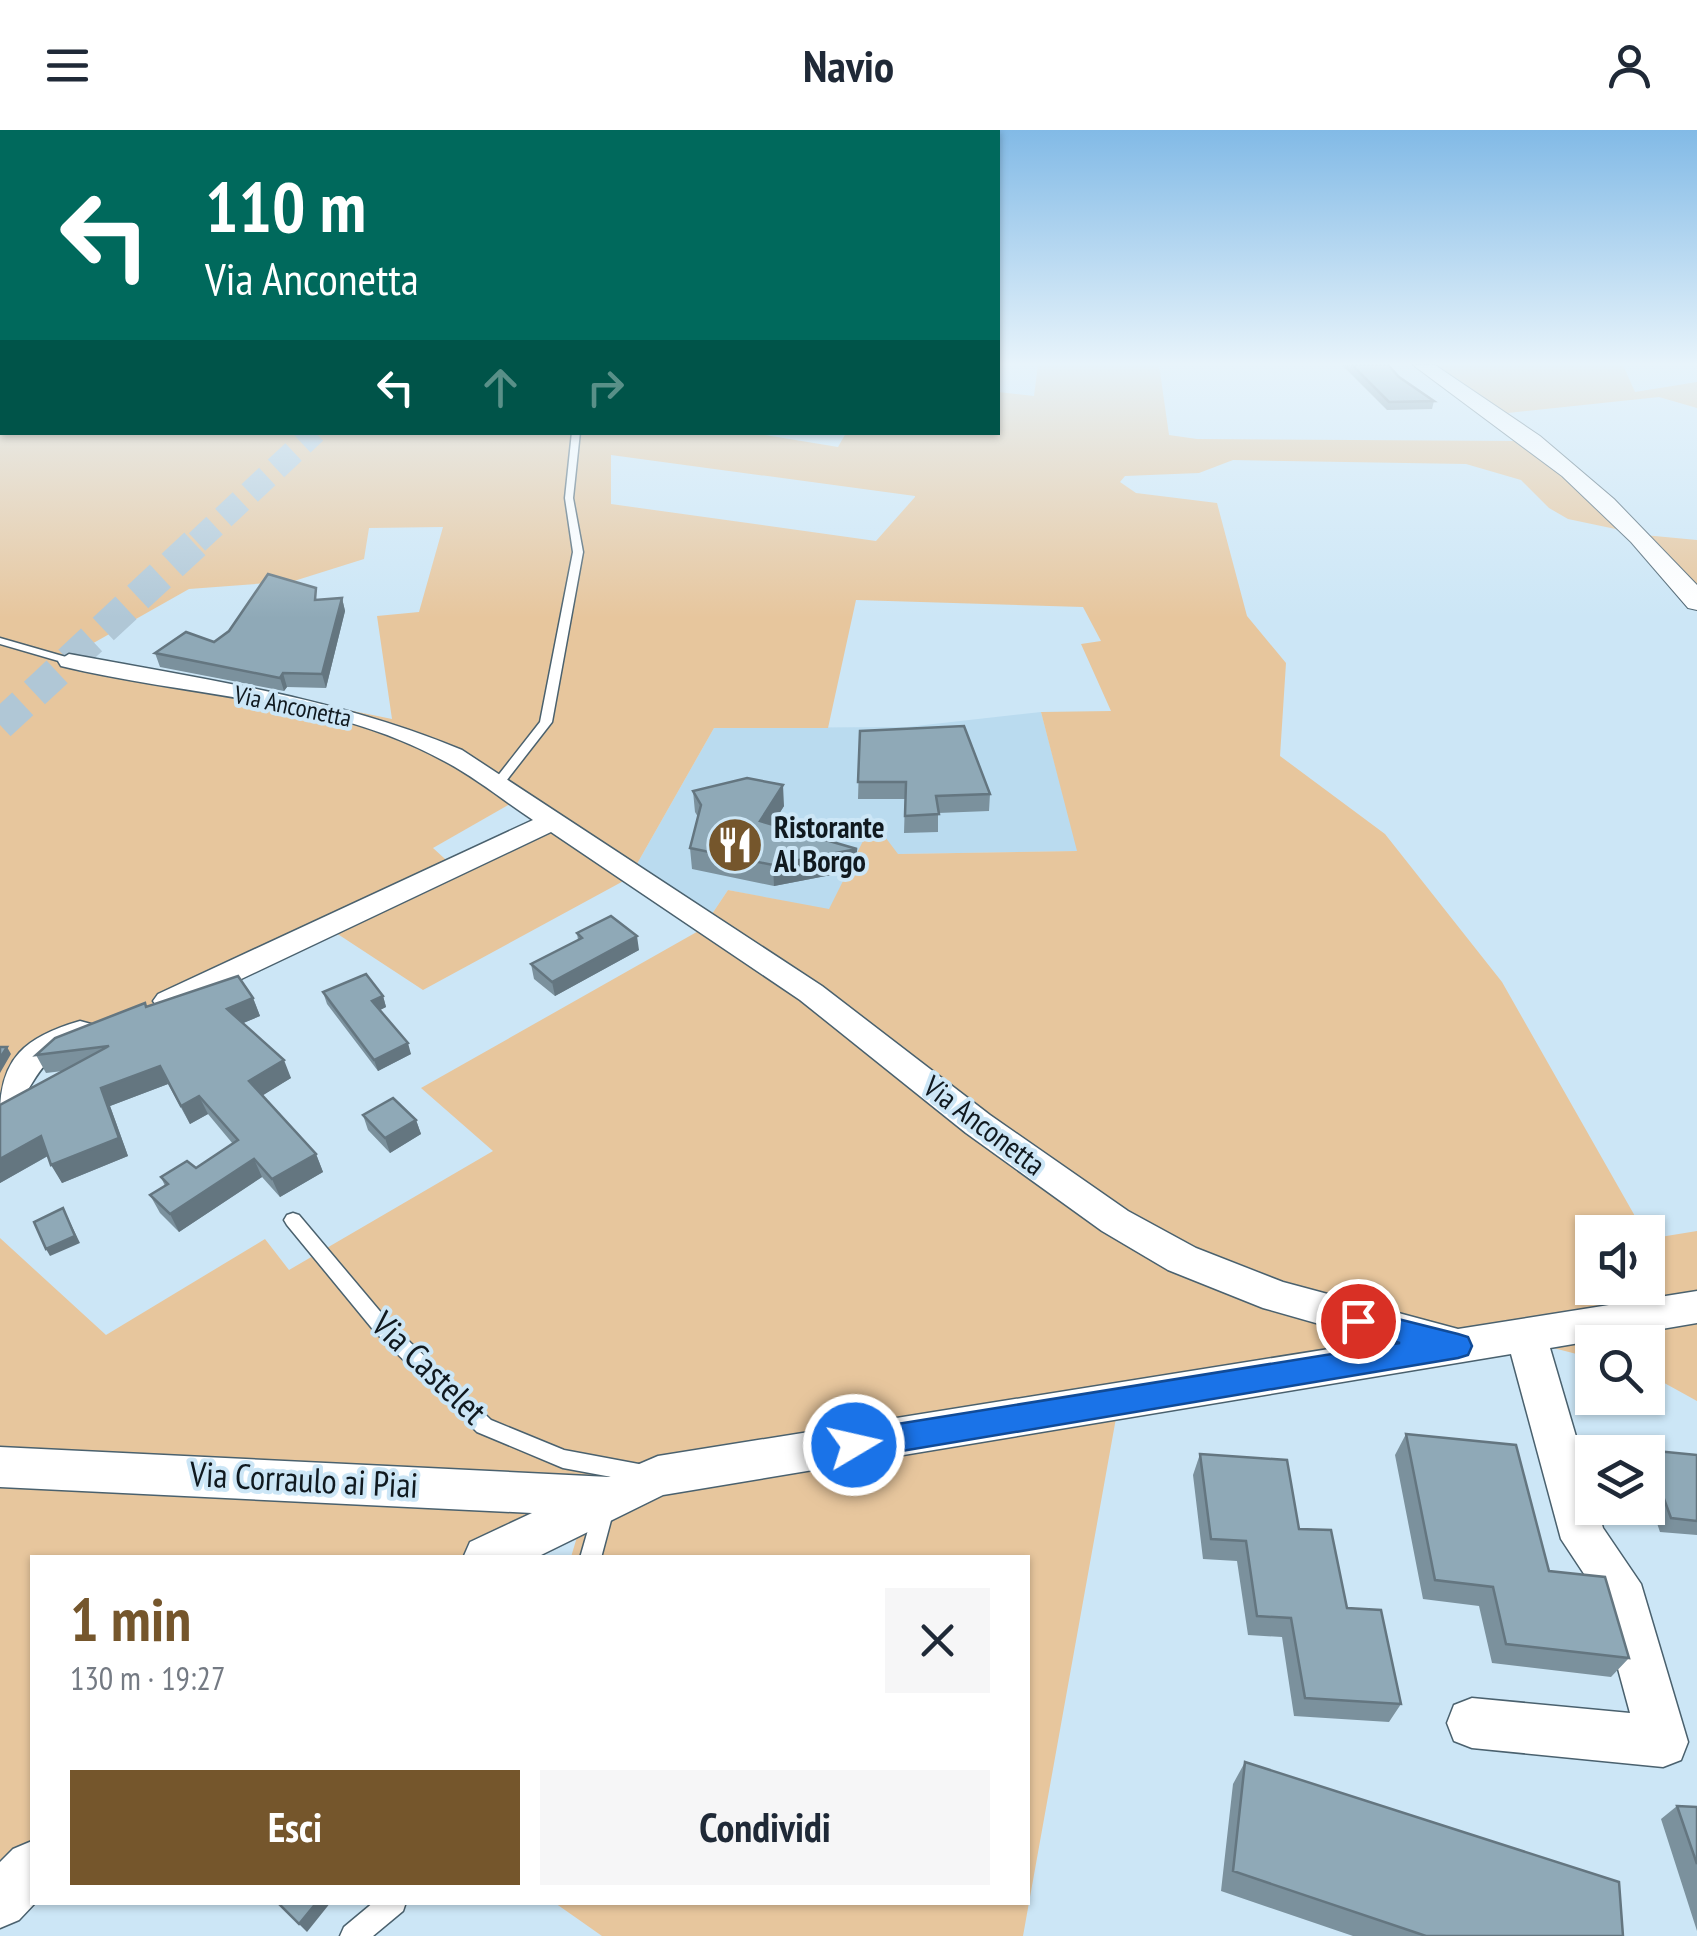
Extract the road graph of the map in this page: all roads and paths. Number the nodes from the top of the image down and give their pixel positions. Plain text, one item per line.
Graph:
1 (574, 449) edge
2 (1540, 449) edge
3 (1697, 602) edge
4 (0, 642) edge
5 (69, 661) joint
6 (499, 782) junction
7 (553, 821) junction
8 (145, 1009) edge
9 (114, 1020) edge
10 (0, 1103) edge
11 (294, 1220) dead end
12 (1697, 1307) edge
13 (1526, 1336) junction
14 (1458, 1346) junction
15 (0, 1467) edge
16 (658, 1476) junction
17 (608, 1496) junction
18 (492, 1555) edge
19 (591, 1555) edge
20 (1472, 1723) dead end
21 (30, 1870) edge
22 (0, 1901) edge
23 (390, 1905) edge
24 (354, 1936) edge

1 - 6 lane
2 - 3 street
4 - 5 lane
5 - 6 street, Via Anconetta
6 - 7 street, Via Anconetta
7 - 8 street
7 - 14 street, Via Anconetta
9 - 10 street
11 - 16 lane, Via Castelet
12 - 13 street, Via Anconetta
13 - 14 street, Via Anconetta
13 - 20 street
14 - 16 street, Via Anconetta
15 - 17 street, Via Corraulo ai Piai
16 - 17 street, Via Anconetta
17 - 18 street
17 - 19 lane
21 - 22 street
23 - 24 lane

